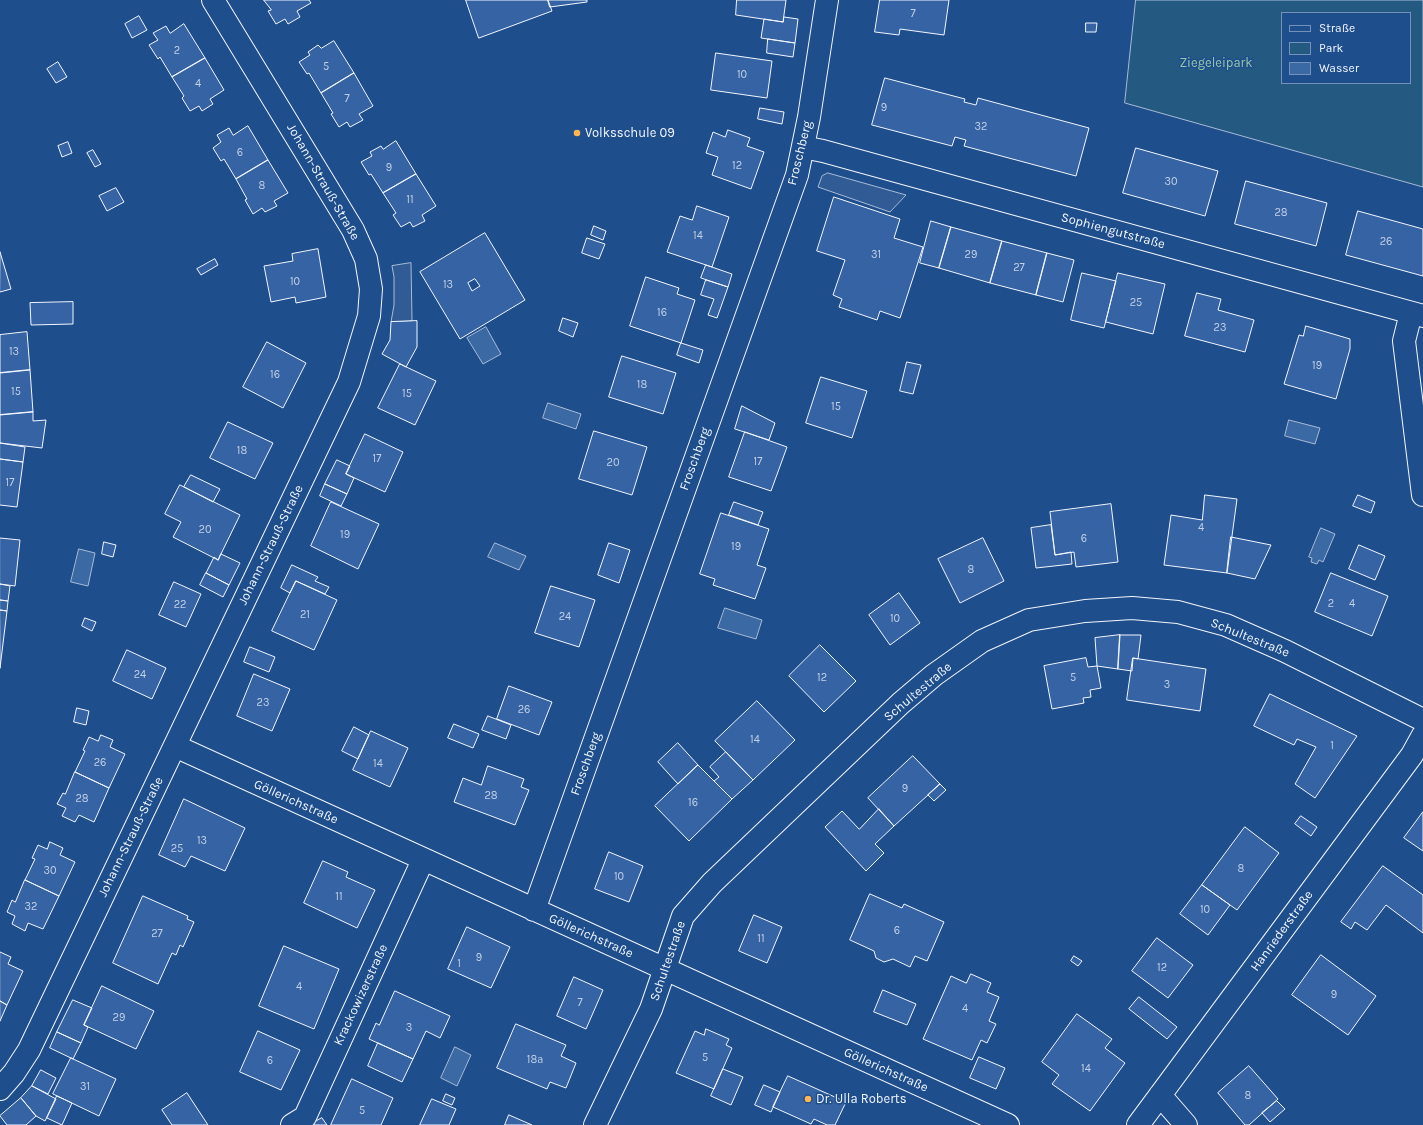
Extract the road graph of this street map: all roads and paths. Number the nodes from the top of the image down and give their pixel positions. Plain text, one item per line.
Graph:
1 (213, 0) edge
2 (827, 0) edge
3 (803, 147) junction
4 (1417, 315) edge
5 (1423, 495) edge
6 (1423, 720) edge
7 (1423, 736) edge
8 (175, 746) junction
9 (423, 860) junction
10 (534, 910) junction
11 (664, 969) junction
12 (0, 1088) edge
13 (1160, 1095) junction
14 (292, 1125) edge
15 (595, 1125) edge
16 (1008, 1125) edge
17 (1138, 1125) edge
18 (1186, 1125) edge

1 - 8 street, Johann-Strauß-Straße
2 - 3 street, Froschberg
3 - 4 street, Sophiengutstraße
3 - 10 street, Froschberg
4 - 5 street
6 - 11 street, Schultestraße
7 - 13 street, Hanriederstraße
8 - 9 street, Göllerichstraße
8 - 12 street, Johann-Strauß-Straße
9 - 10 street, Göllerichstraße
9 - 14 street, Krackowizerstraße
10 - 11 street, Göllerichstraße
11 - 15 street, Schultestraße
11 - 16 street, Göllerichstraße
13 - 17 street, Hanriederstraße
13 - 18 street

